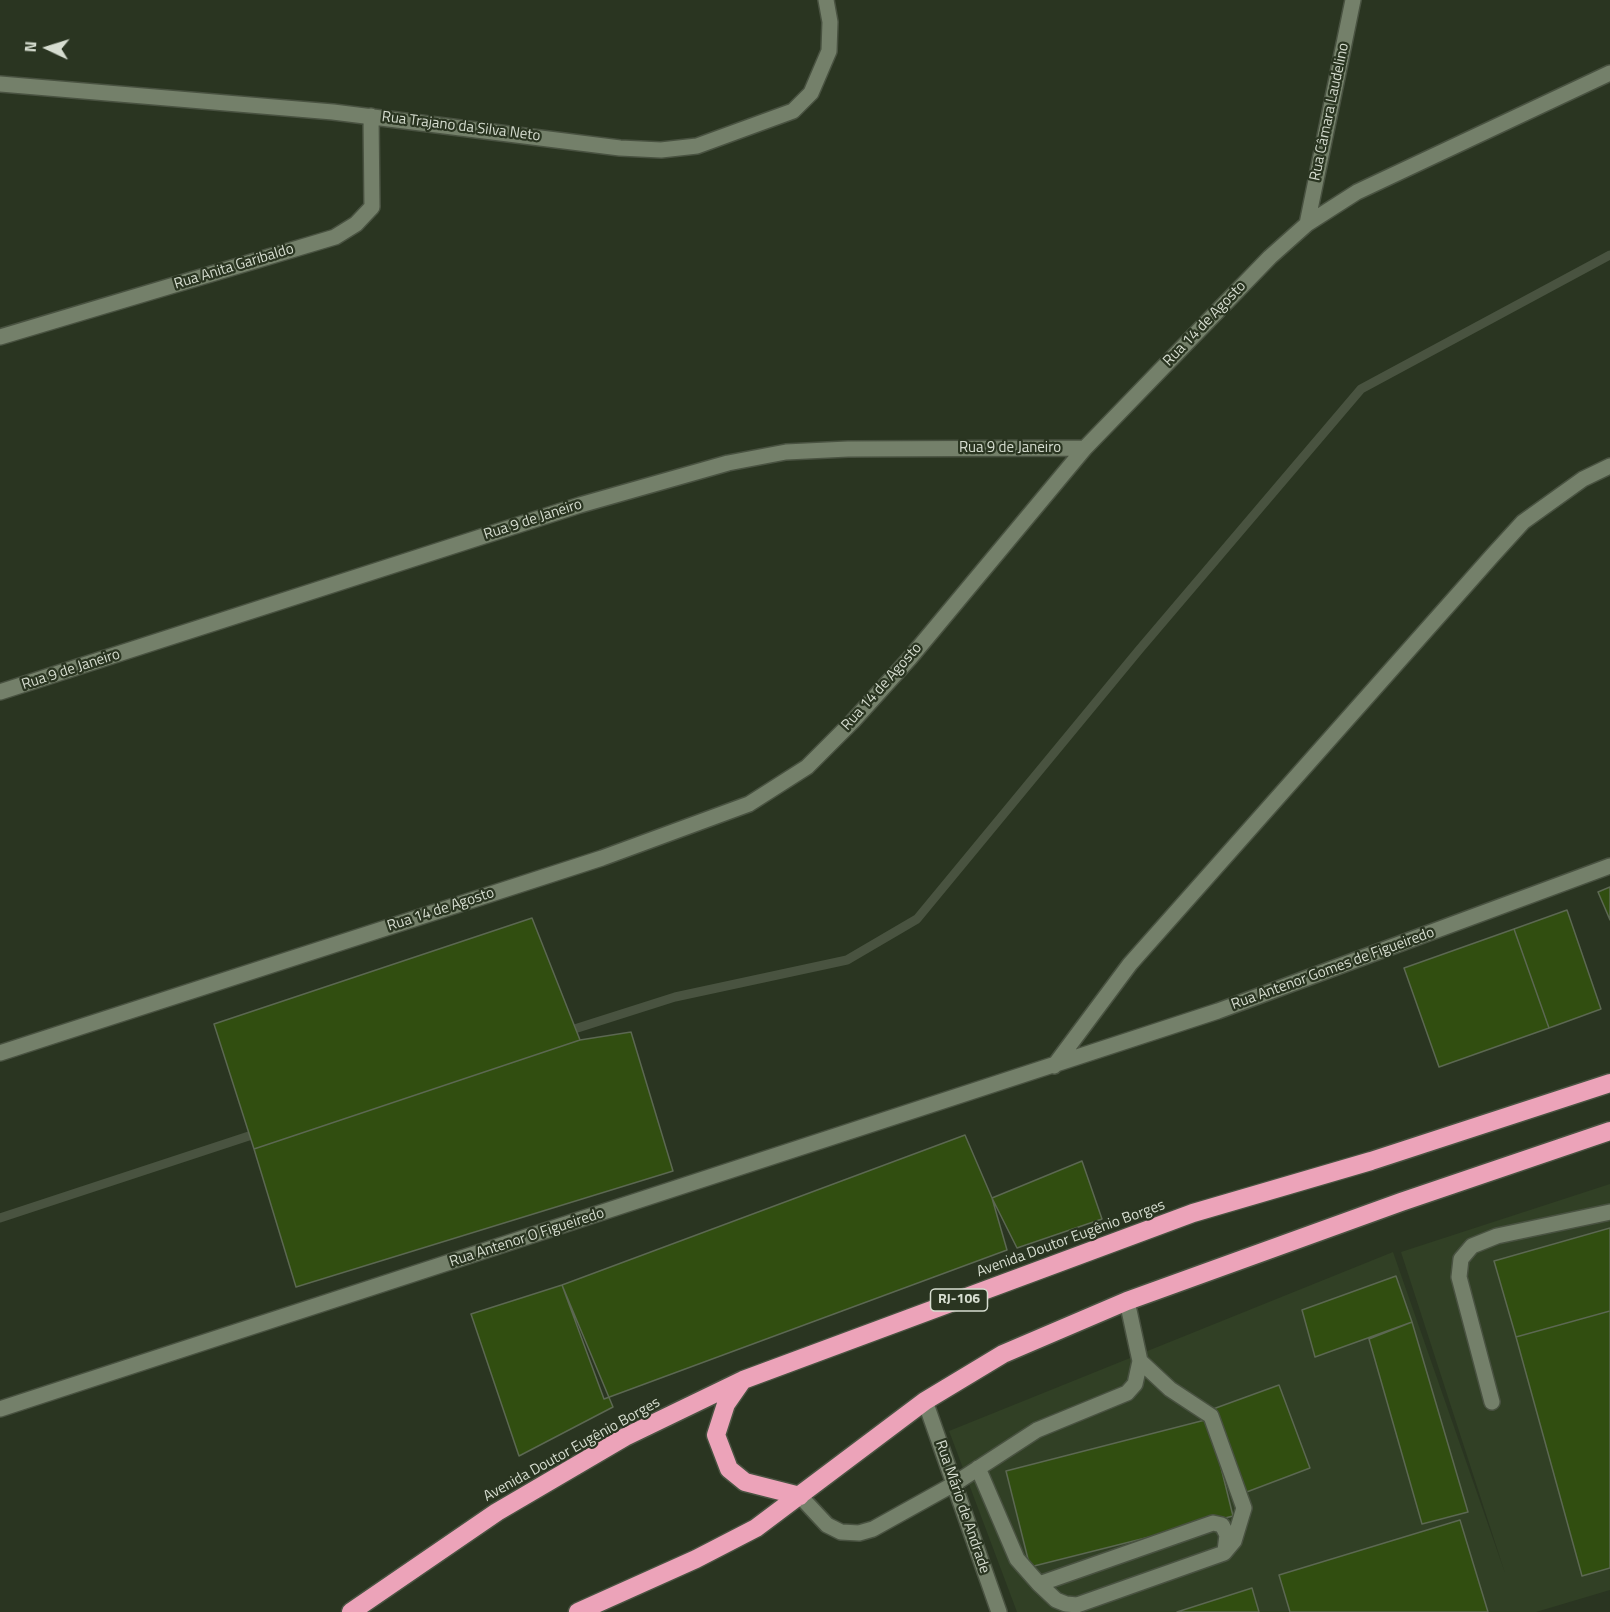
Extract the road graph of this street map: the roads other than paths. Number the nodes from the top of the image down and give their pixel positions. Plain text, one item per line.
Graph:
1 (826, 0) edge
2 (1353, 0) edge
3 (1610, 74) edge
4 (0, 84) edge
5 (371, 116) junction
6 (1307, 224) junction
7 (0, 337) edge
8 (1084, 448) junction
9 (1610, 466) edge
10 (0, 693) edge
11 (1610, 866) edge
12 (0, 1053) edge
13 (1054, 1066) junction
14 (1610, 1083) edge
15 (1610, 1131) edge
16 (1610, 1212) edge
17 (1127, 1301) junction
18 (1140, 1361) junction
19 (743, 1380) junction
20 (925, 1401) junction
21 (1492, 1402) dead end
22 (0, 1409) edge
23 (978, 1468) junction
24 (954, 1485) junction
25 (800, 1496) junction
26 (1224, 1553) junction
27 (1039, 1584) junction
28 (351, 1612) edge
29 (578, 1612) edge
30 (999, 1612) edge

1 - 5 street, Rua Trajano da Silva Neto
2 - 6 street, Rua Câmara Laudelino
3 - 6 street, Rua 14 de Agosto
4 - 5 street, Rua Trajano da Silva Neto
5 - 7 street, Rua Anita Garibaldo
6 - 8 street, Rua 14 de Agosto
8 - 10 street, Rua 9 de Janeiro
8 - 12 street, Rua 14 de Agosto
9 - 13 street
11 - 13 street, Rua Antenor Gomes de Figueiredo
13 - 22 street, Rua Antenor O Figueiredo
14 - 19 highway, Avenida Doutor Eugênio Borges / RJ-106
15 - 17 highway
16 - 21 street
17 - 18 street
17 - 20 highway
18 - 23 street
18 - 26 street
19 - 25 highway
19 - 28 highway, Avenida Doutor Eugênio Borges / RJ-106
20 - 24 street, Rua Mário de Andrade
20 - 25 highway
23 - 24 street
23 - 27 street
24 - 25 street
24 - 30 street, Rua Mário de Andrade
25 - 29 highway
26 - 27 street
26 - 27 street

